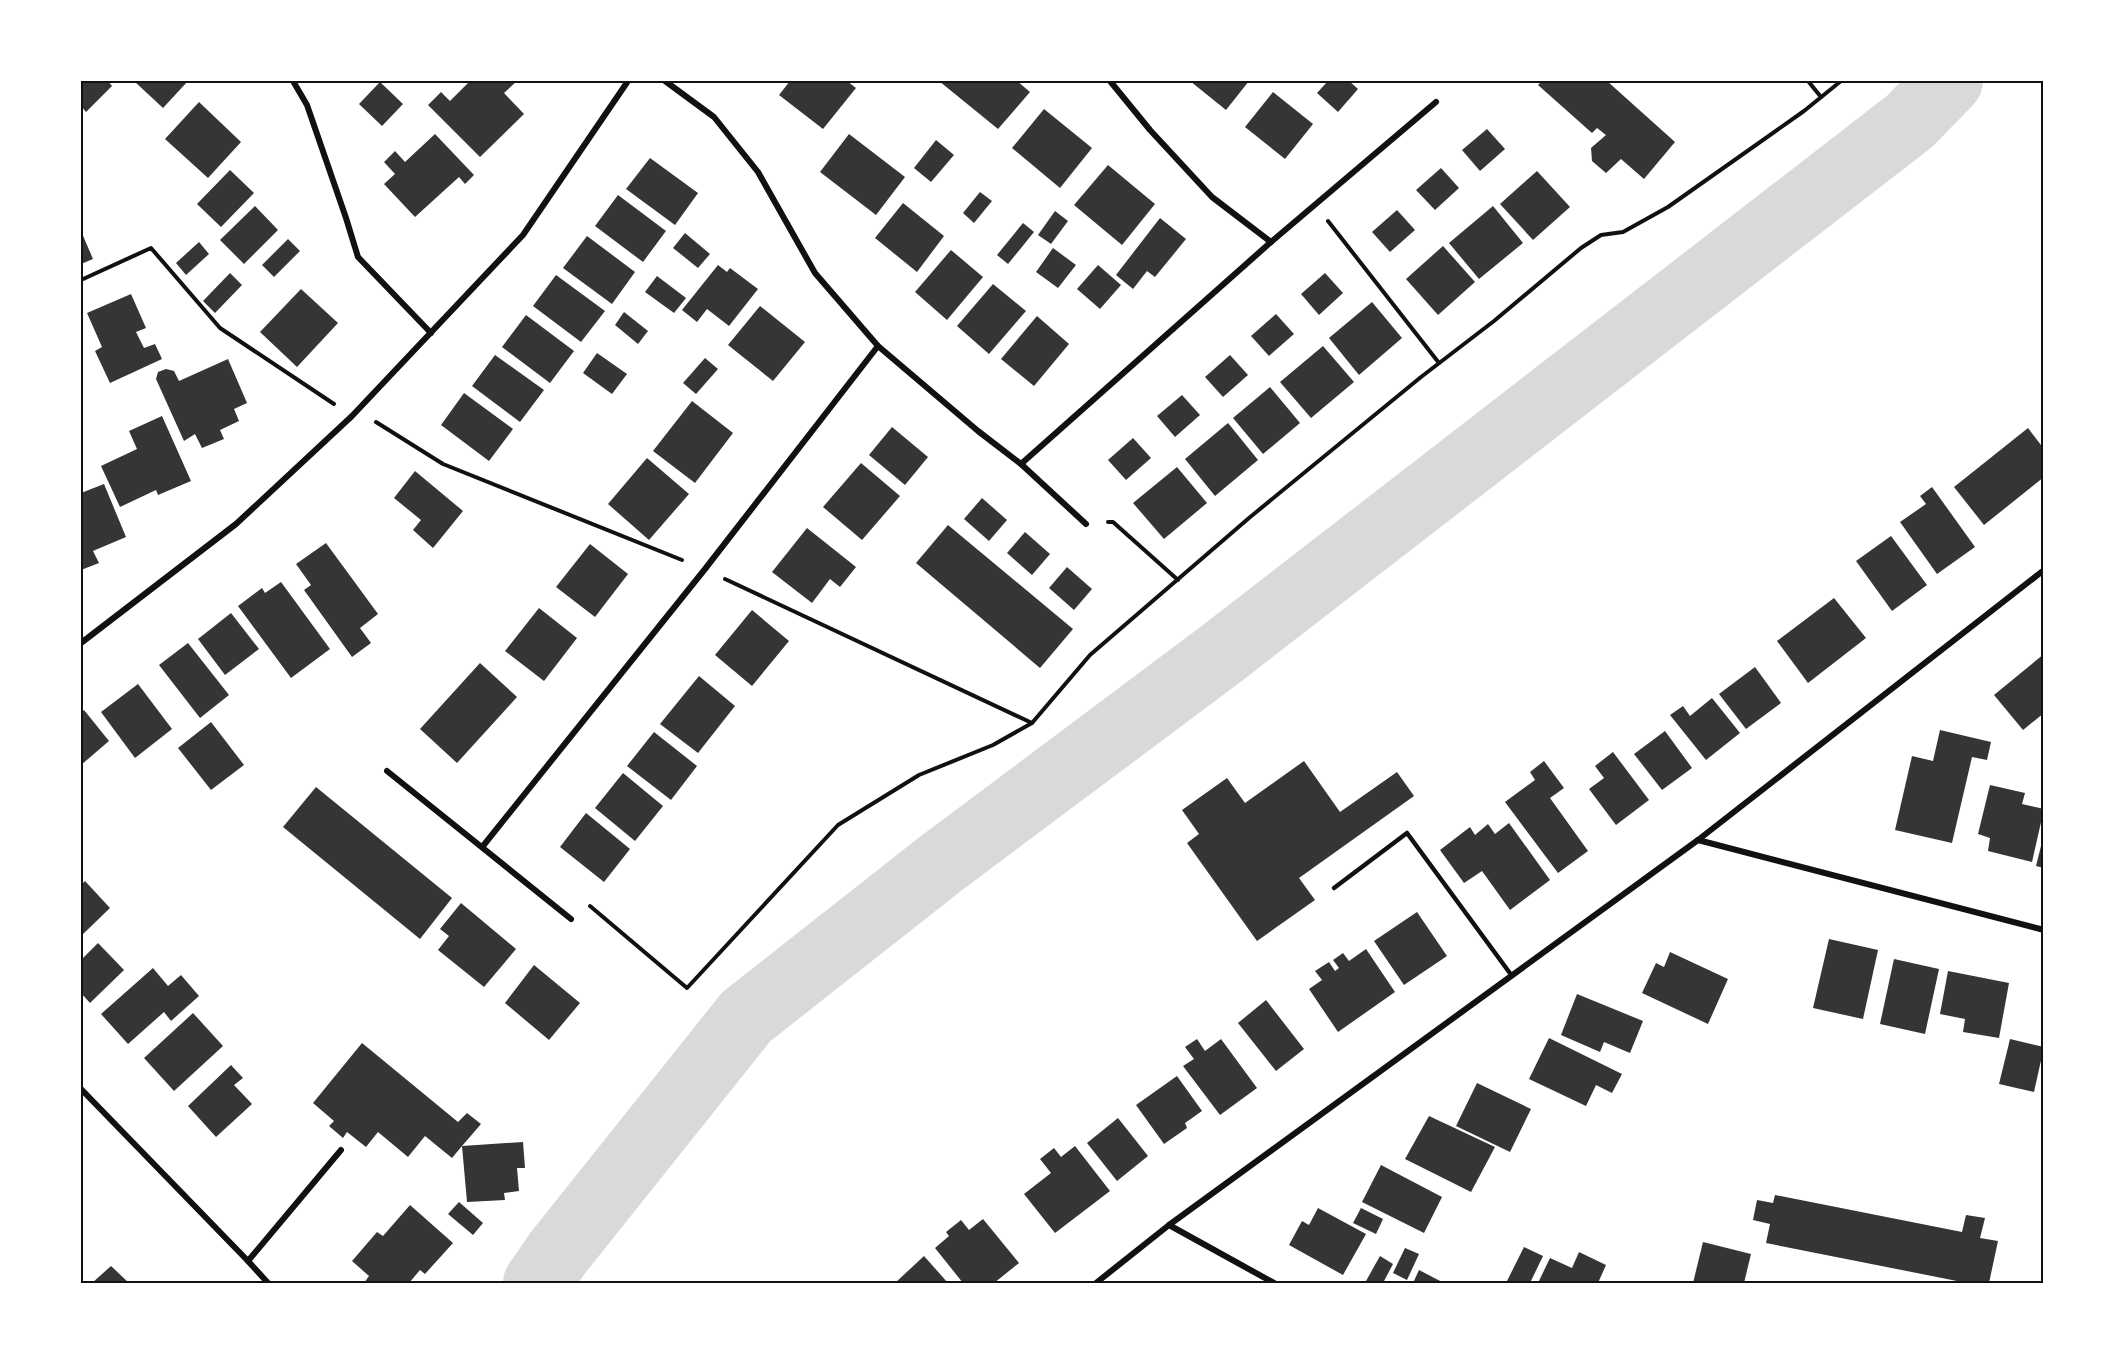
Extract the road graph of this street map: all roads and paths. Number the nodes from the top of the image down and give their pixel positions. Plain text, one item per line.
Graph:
1 (293, 81) edge
2 (628, 81) edge
3 (665, 81) edge
4 (1110, 81) edge
5 (1808, 81) edge
6 (1841, 81) edge
7 (1821, 97) junction
8 (1436, 102) dead end
9 (1315, 204) junction
10 (1270, 242) junction
11 (81, 280) edge
12 (430, 333) junction
13 (878, 346) junction
14 (1439, 363) junction
15 (352, 416) junction
16 (1021, 464) junction
17 (1086, 524) joint
18 (2044, 570) edge
19 (1178, 580) junction
20 (81, 643) edge
21 (387, 771) dead end
22 (1698, 840) junction
23 (483, 846) junction
24 (1334, 888) dead end
25 (586, 902) dead end
26 (571, 919) dead end
27 (2044, 930) edge
28 (1512, 976) junction
29 (81, 1089) edge
30 (341, 1150) dead end
31 (1169, 1225) junction
32 (248, 1261) junction
33 (268, 1283) edge
34 (1096, 1283) edge
35 (1274, 1283) edge

1 - 12 street
2 - 12 street
3 - 13 street
4 - 10 street
5 - 7 path
6 - 7 path
7 - 14 path
8 - 9 street
9 - 10 street
9 - 14 path
10 - 16 street
11 - 15 path
12 - 15 street
13 - 16 street
13 - 23 street
14 - 19 path
15 - 20 street
16 - 17 street
17 - 19 path
18 - 22 street
19 - 25 path
21 - 23 street
22 - 27 street
22 - 28 street
23 - 26 street
24 - 28 lane
28 - 31 street
29 - 32 street
30 - 32 street
31 - 34 street
31 - 35 street
32 - 33 street

